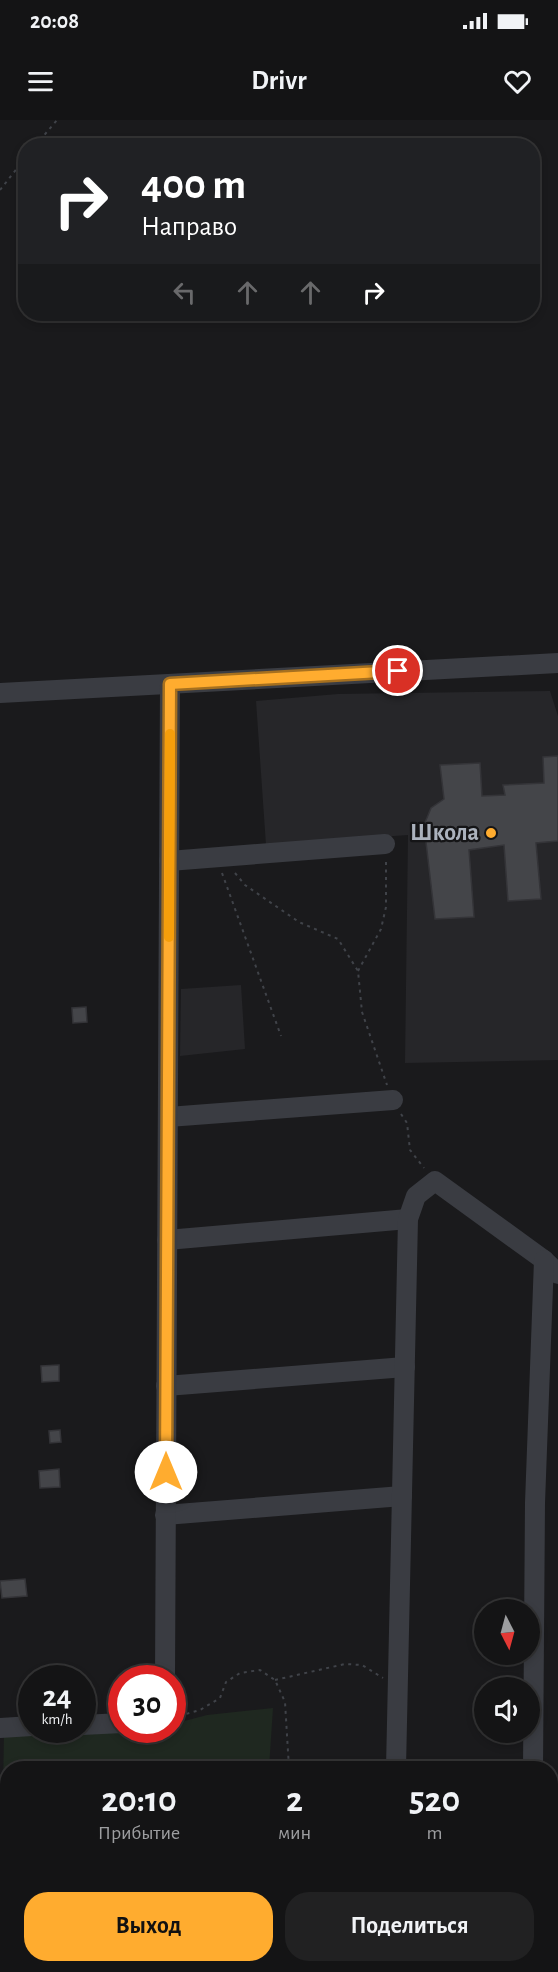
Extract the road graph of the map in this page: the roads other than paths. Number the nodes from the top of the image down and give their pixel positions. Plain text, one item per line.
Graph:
1 (558, 663) edge
2 (170, 684) junction
3 (0, 693) edge
4 (385, 844) road end
5 (169, 861) junction
6 (393, 1100) road end
7 (168, 1117) junction
8 (408, 1220) junction
9 (167, 1240) junction
10 (543, 1260) junction
11 (558, 1274) edge
12 (405, 1367) junction
13 (166, 1386) junction
14 (402, 1496) junction
15 (165, 1515) junction
16 (165, 1665) edge
17 (18, 1727) edge
18 (0, 1728) edge
19 (396, 1761) edge
20 (533, 1761) edge

1 - 2 street
2 - 3 street
2 - 5 street
4 - 5 street
5 - 7 street
6 - 7 street
7 - 9 street
8 - 9 street
8 - 10 street
8 - 12 street
9 - 13 street
10 - 11 street
10 - 20 street
12 - 13 street
12 - 14 street
13 - 15 street
14 - 15 street
14 - 19 street
15 - 16 street
17 - 18 street

